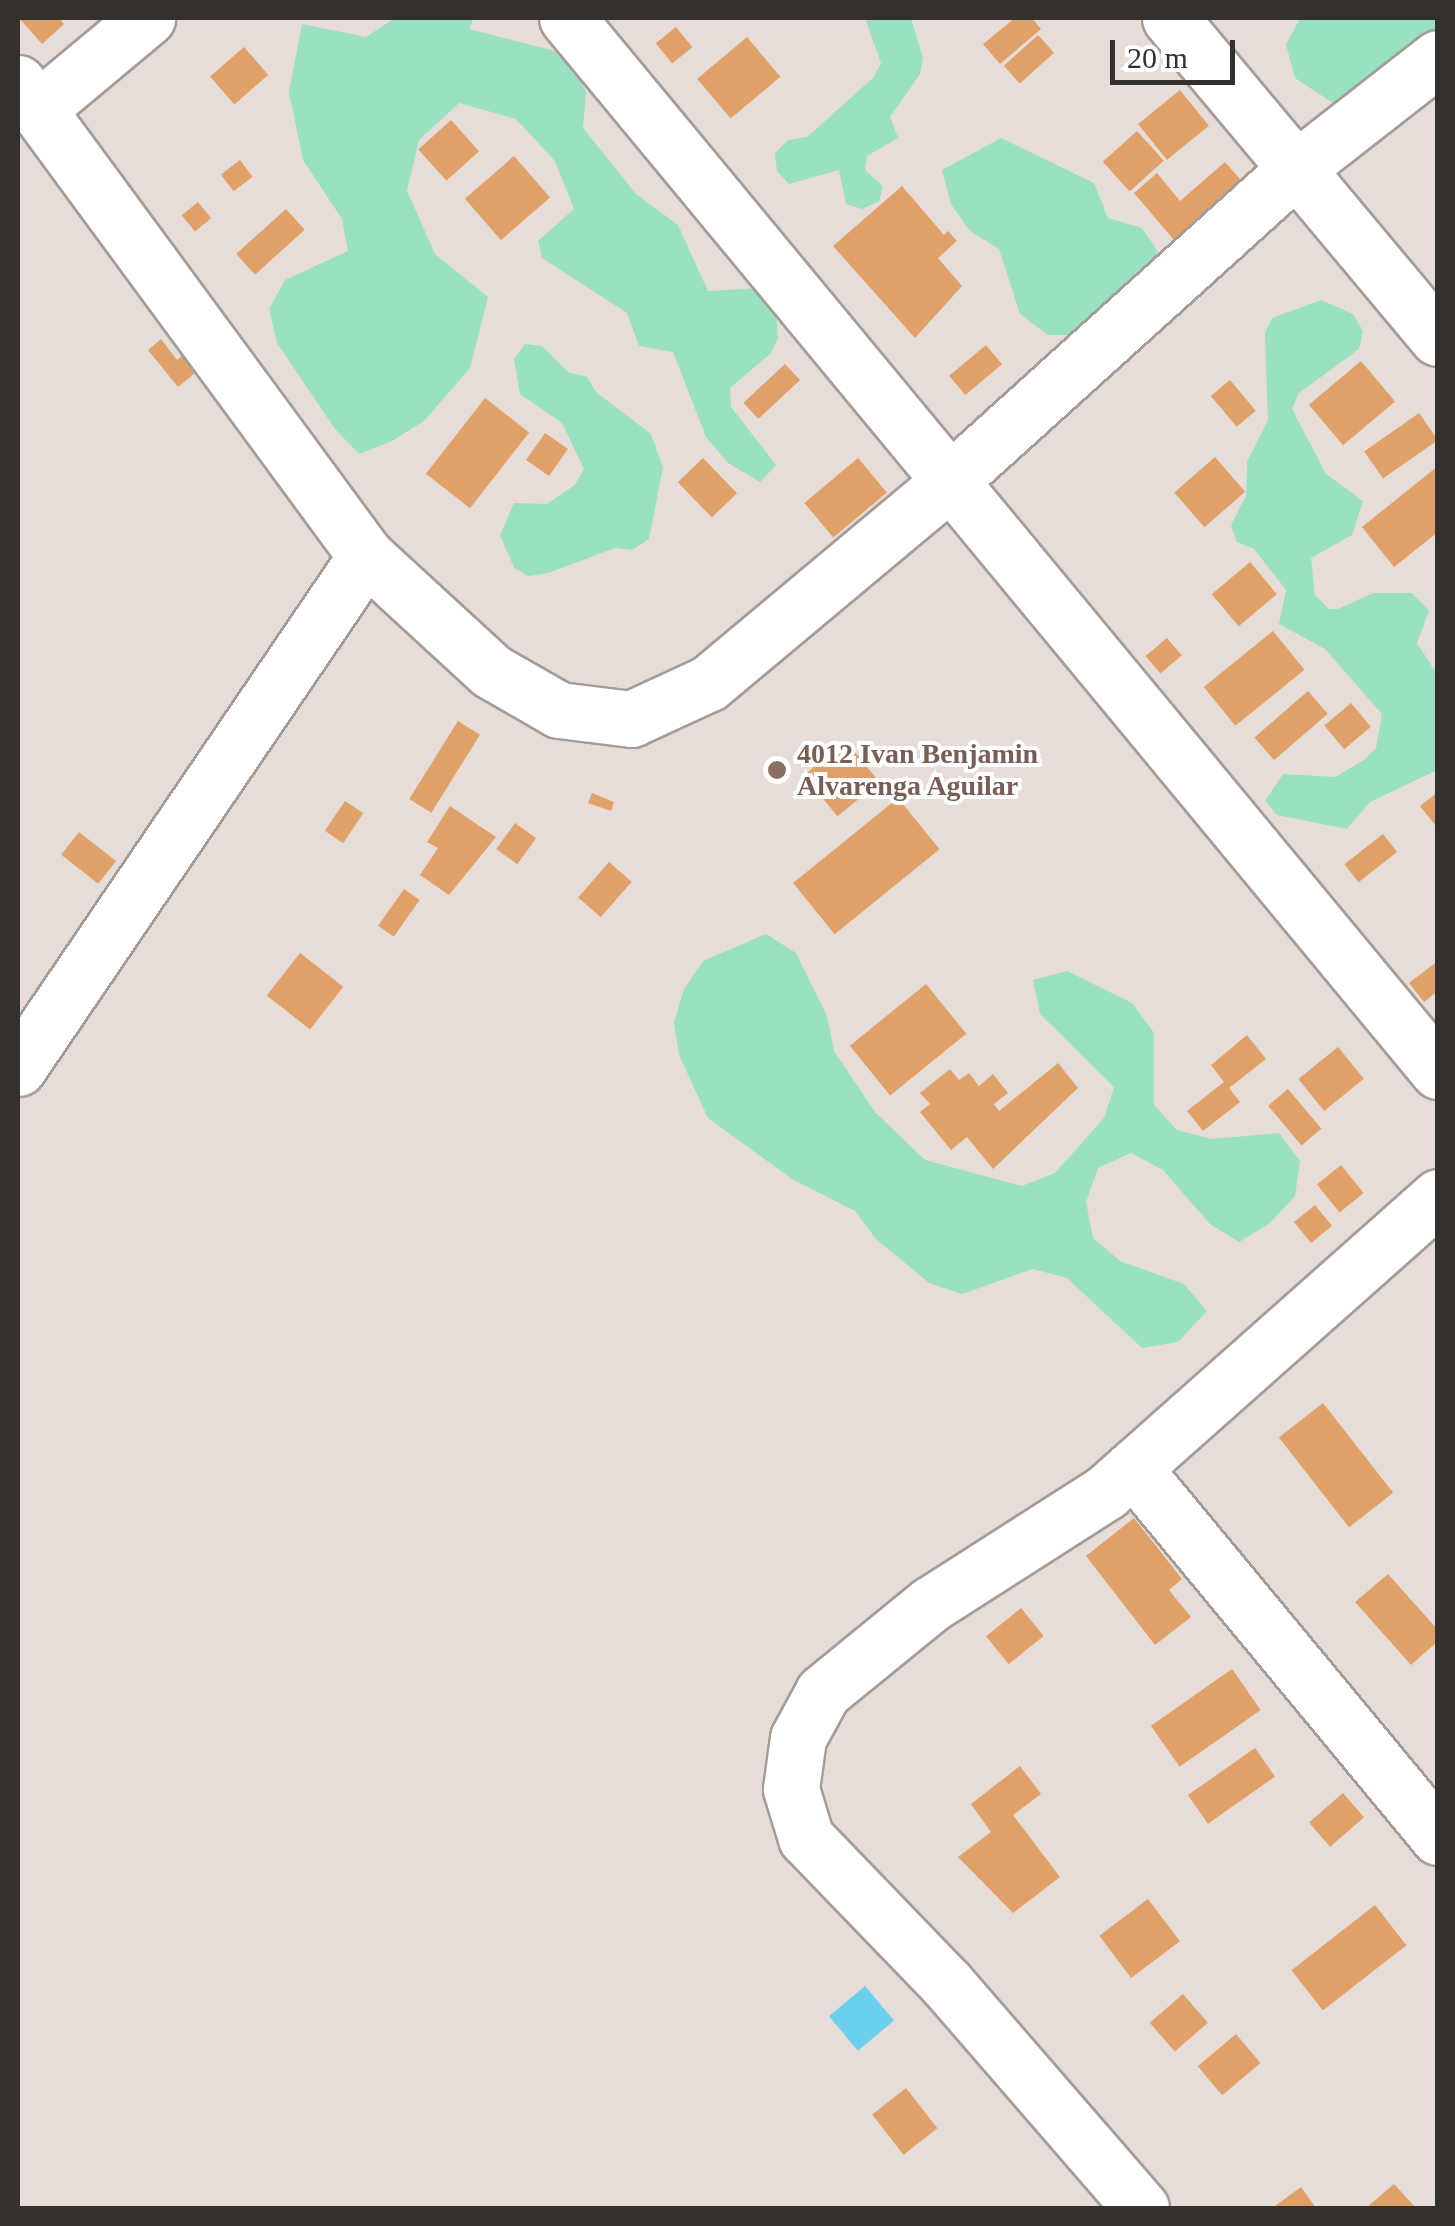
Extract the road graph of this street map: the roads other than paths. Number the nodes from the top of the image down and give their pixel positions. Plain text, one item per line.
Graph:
1 (147, 18) edge
2 (567, 18) edge
3 (1170, 18) edge
4 (1438, 58) edge
5 (28, 96) edge
6 (1296, 169) junction
7 (1438, 338) edge
8 (949, 482) junction
9 (366, 556) junction
10 (18, 1068) edge
11 (1438, 1071) edge
12 (1438, 1197) edge
13 (1133, 1468) junction
14 (1438, 1837) edge
15 (1141, 2208) edge

1 - 5 street
2 - 8 street
3 - 6 street
4 - 6 street
5 - 9 street
6 - 7 street
6 - 8 street
8 - 9 street
8 - 11 street
9 - 10 street
12 - 13 street
13 - 14 street
13 - 15 street

